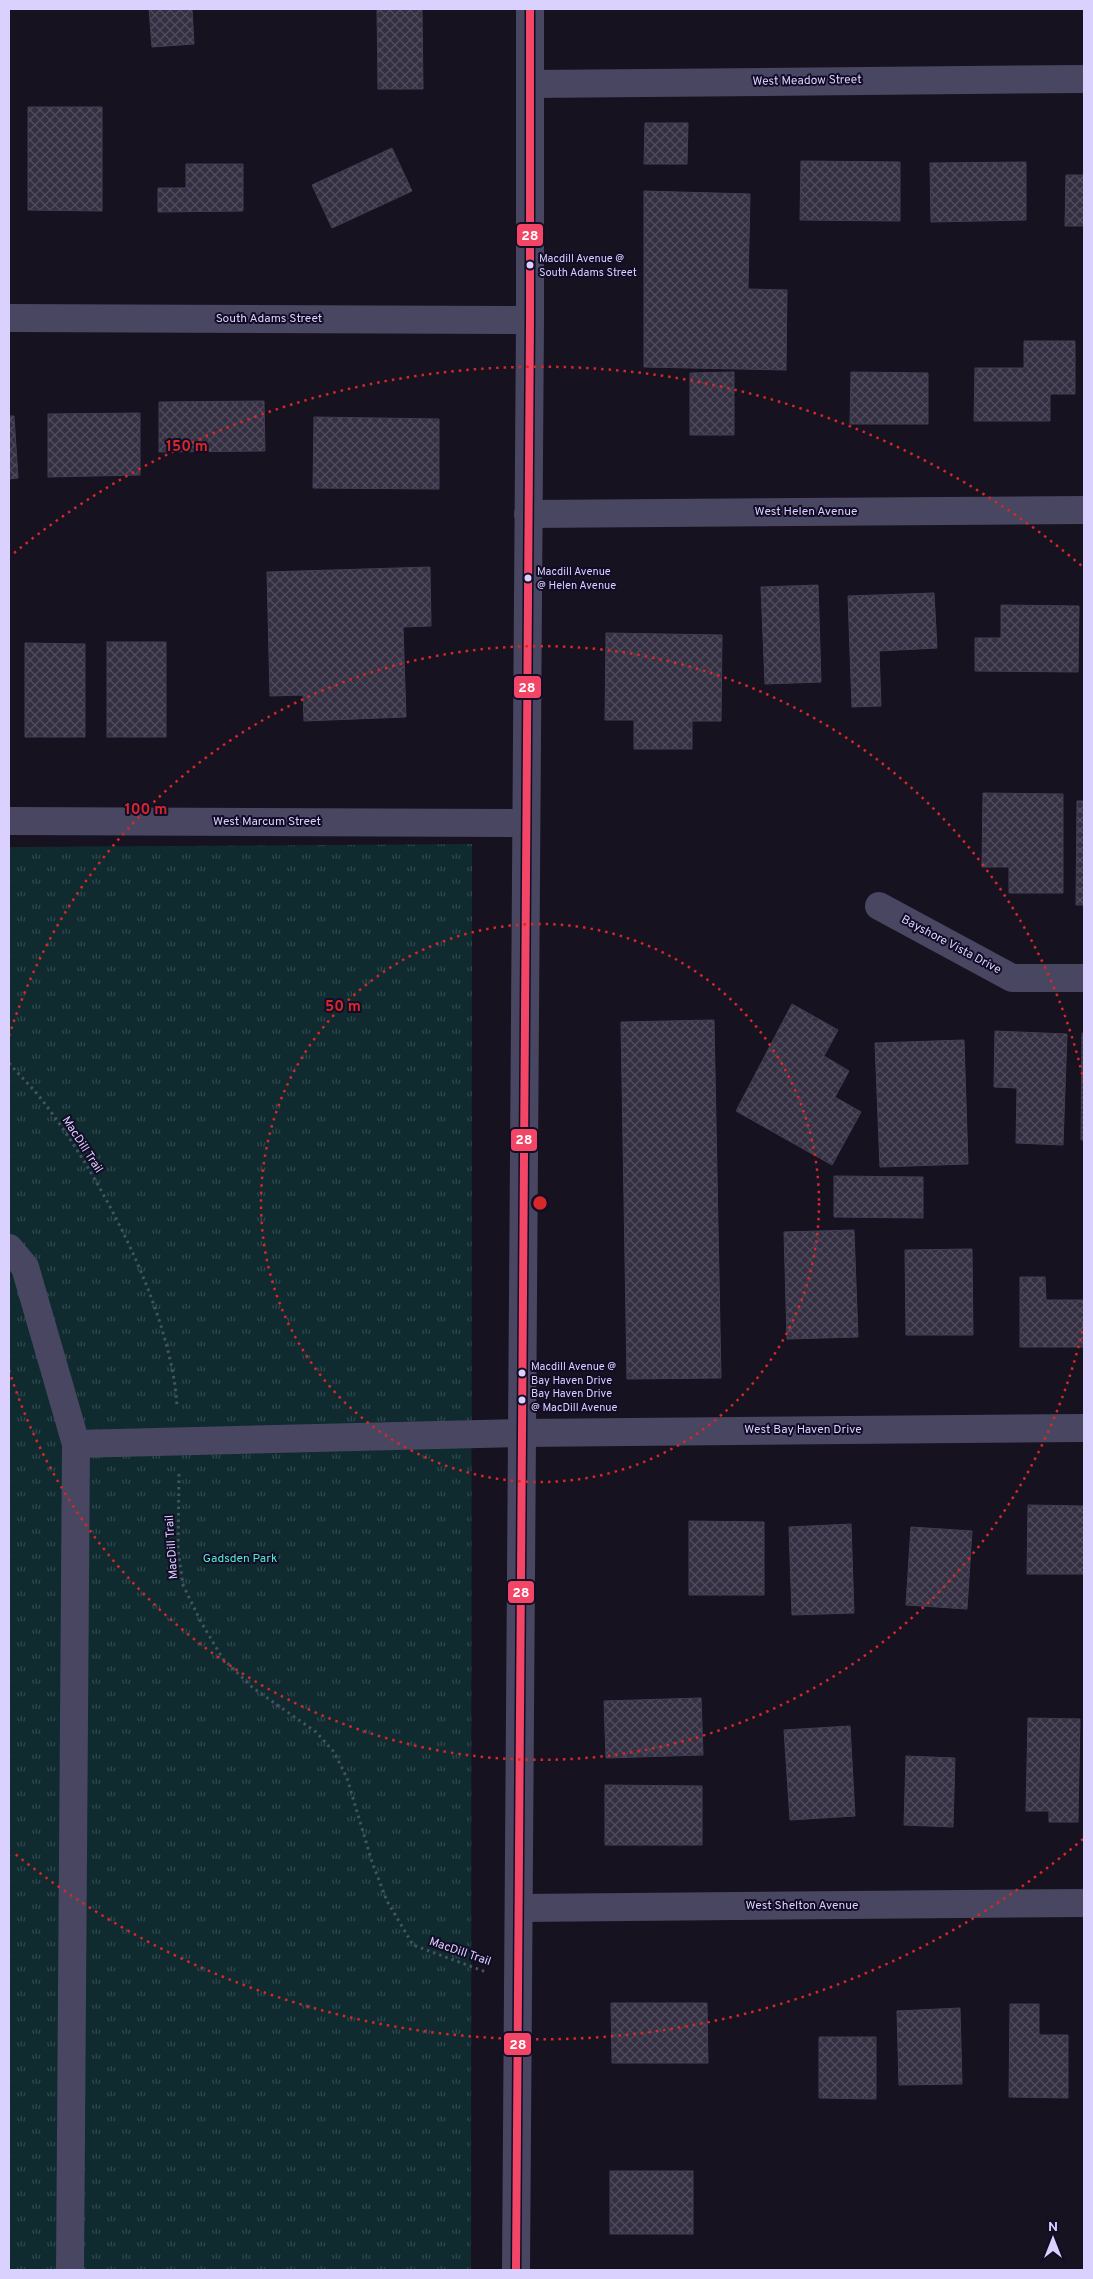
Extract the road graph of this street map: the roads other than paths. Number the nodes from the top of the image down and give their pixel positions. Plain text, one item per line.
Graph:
1 (530, 9) edge
2 (1084, 79) edge
3 (530, 84) junction
4 (9, 318) edge
5 (530, 320) junction
6 (1084, 510) edge
7 (528, 514) junction
8 (9, 821) edge
9 (526, 823) junction
10 (878, 906) dead end
11 (1084, 978) edge
12 (9, 1248) edge
13 (1084, 1428) edge
14 (521, 1433) junction
15 (76, 1444) junction
16 (1084, 1903) edge
17 (519, 1908) junction
18 (70, 2270) edge
19 (516, 2270) edge

1 - 3 street
2 - 3 street, West Meadow Street
3 - 5 street
4 - 5 street, South Adams Street
5 - 7 street
6 - 7 street, West Helen Avenue
7 - 9 street
8 - 9 street, West Marcum Street
9 - 14 street
10 - 11 street, Bayshore Vista Drive
12 - 15 street
13 - 14 street, West Bay Haven Drive
14 - 15 street, West Bay Haven Drive
14 - 17 street
15 - 18 street
16 - 17 street, West Shelton Avenue
17 - 19 street

